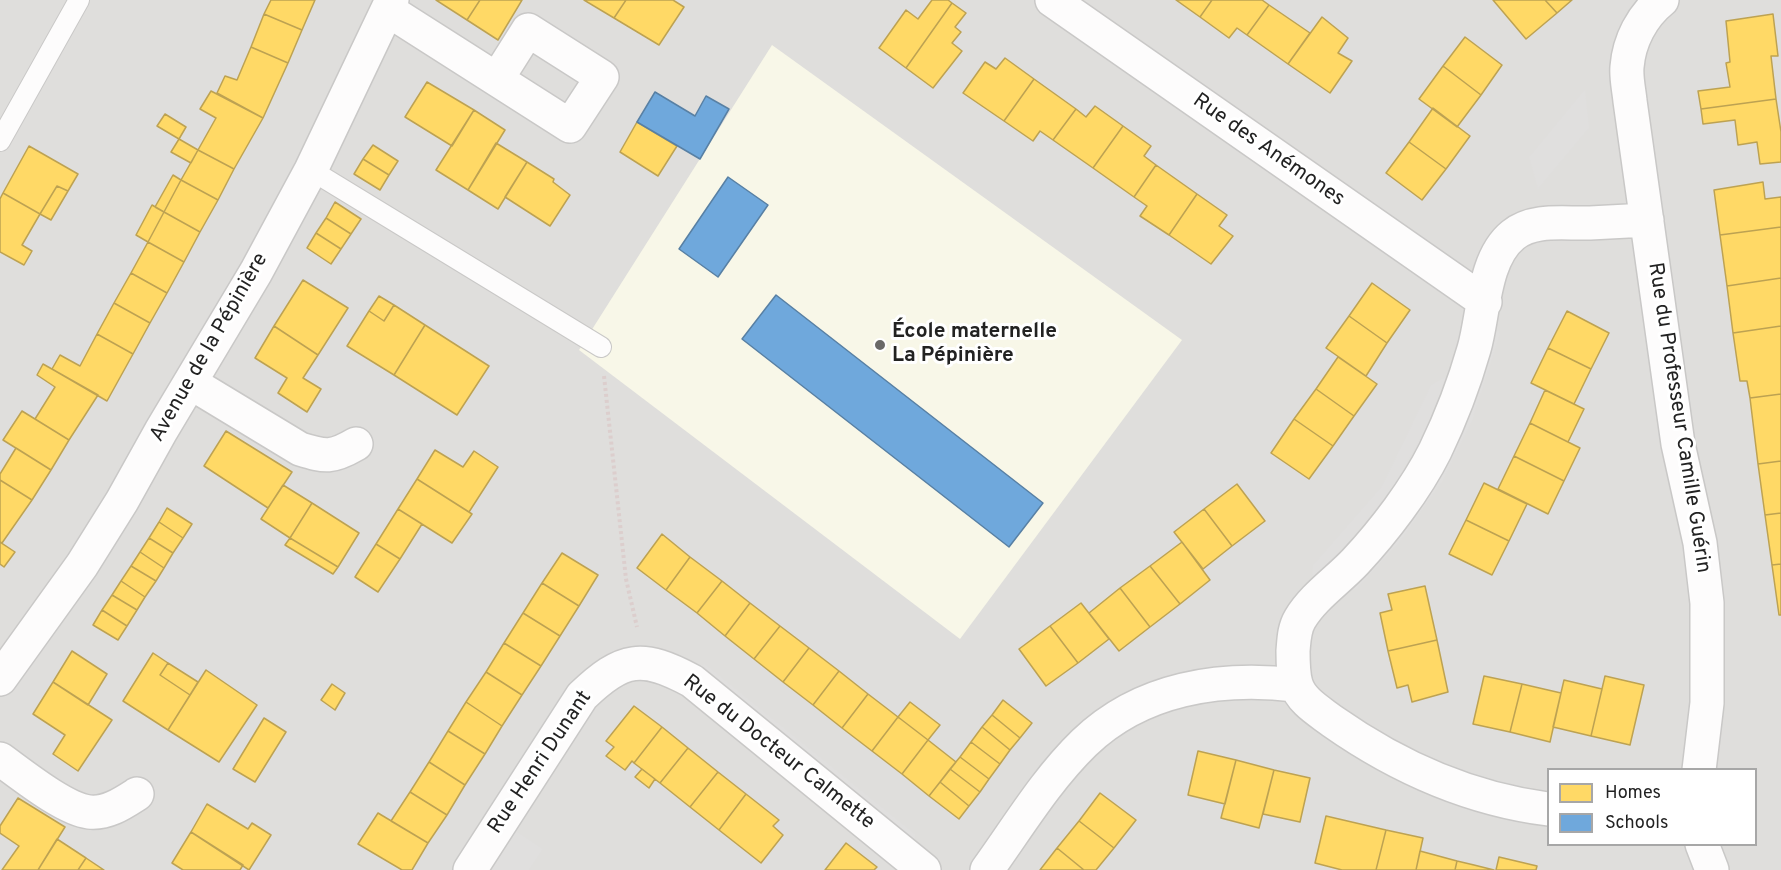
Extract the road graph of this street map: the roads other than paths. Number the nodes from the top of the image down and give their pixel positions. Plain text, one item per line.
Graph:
1 (79, 0) edge
2 (1052, 0) edge
3 (1662, 0) edge
4 (390, 5) edge
5 (497, 80) dead end
6 (0, 141) edge
7 (311, 170) junction
8 (1647, 220) junction
9 (1485, 302) junction
10 (601, 347) road end
11 (191, 383) junction
12 (356, 444) dead end
13 (633, 664) joint
14 (0, 679) edge
15 (1296, 685) junction
16 (0, 759) edge
17 (1699, 768) edge
18 (137, 794) dead end
19 (1547, 809) edge
20 (1703, 846) edge
21 (470, 870) edge
22 (924, 870) edge
23 (987, 870) edge
24 (1712, 870) edge

1 - 6 lane
2 - 9 street, Rue des Anémones
3 - 8 street, Rue du Professeur Camille Guérin
4 - 5 street
4 - 7 street, Avenue de la Pépinière
7 - 10 lane
7 - 11 street, Avenue de la Pépinière
8 - 9 street
8 - 17 street, Rue du Professeur Camille Guérin
9 - 15 street
11 - 12 street
11 - 14 street, Avenue de la Pépinière
13 - 21 street, Rue Henri Dunant
13 - 22 street, Rue du Docteur Calmette
15 - 19 street
15 - 23 street
16 - 18 street
20 - 24 street

